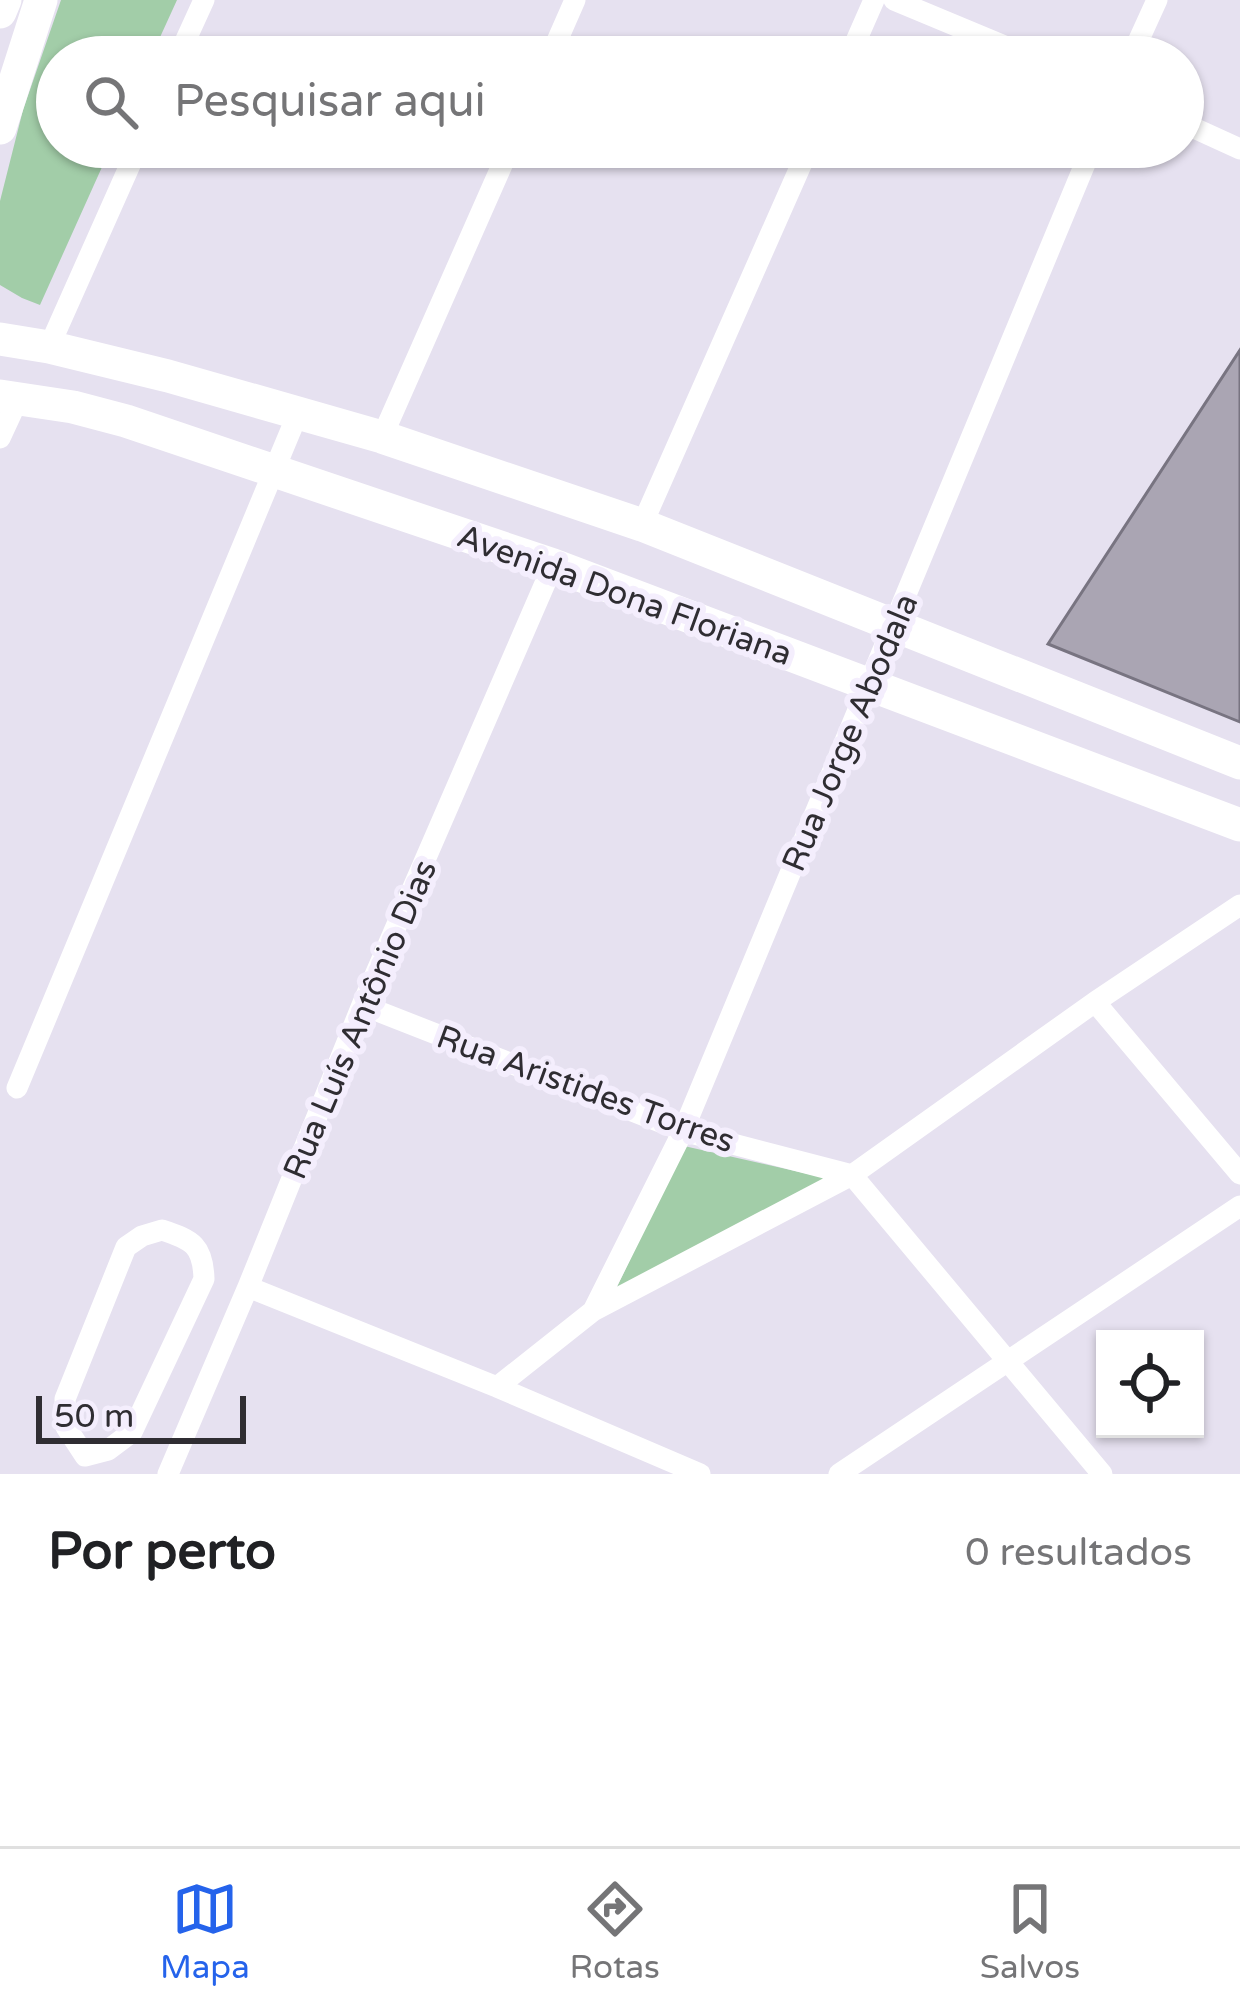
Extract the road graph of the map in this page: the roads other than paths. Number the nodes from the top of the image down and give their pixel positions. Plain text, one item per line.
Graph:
1 (5, 0) edge
2 (41, 0) edge
3 (203, 0) edge
4 (575, 0) edge
5 (874, 0) edge
6 (894, 0) edge
7 (1157, 0) edge
8 (0, 12) edge
9 (187, 36) edge
10 (559, 36) edge
11 (858, 36) edge
12 (981, 36) edge
13 (1141, 36) edge
14 (0, 128) edge
15 (1204, 133) edge
16 (1240, 149) edge
17 (129, 168) edge
18 (501, 168) edge
19 (800, 168) edge
20 (1083, 168) edge
21 (0, 339) edge
22 (49, 347) junction
23 (9, 397) edge
24 (298, 412) junction
25 (382, 436) junction
26 (0, 438) edge
27 (274, 469) junction
28 (642, 525) junction
29 (554, 565) junction
30 (893, 626) junction
31 (869, 685) junction
32 (1240, 763) edge
33 (1240, 825) edge
34 (1240, 905) edge
35 (1095, 1002) junction
36 (362, 1005) junction
37 (17, 1088) dead end
38 (682, 1131) junction
39 (1240, 1174) edge
40 (852, 1175) junction
41 (1240, 1206) edge
42 (248, 1287) junction
43 (593, 1311) junction
44 (1009, 1360) junction
45 (497, 1387) junction
46 (81, 1465) edge
47 (168, 1474) edge
48 (700, 1474) edge
49 (839, 1474) edge
50 (1102, 1474) edge

1 - 8 main road
2 - 14 main road
3 - 9 street
4 - 10 street
5 - 11 street
6 - 12 street
7 - 13 street
15 - 16 street
17 - 22 street
18 - 25 street
19 - 28 street
20 - 30 street, Rua Jorge Abodala
21 - 22 main road, Avenida Dona Floriana
22 - 24 main road, Avenida Dona Floriana
23 - 26 street
23 - 27 main road, Avenida Dona Floriana
24 - 25 main road, Avenida Dona Floriana
24 - 27 street
25 - 28 main road, Avenida Dona Floriana
27 - 29 main road, Avenida Dona Floriana
27 - 37 street
28 - 30 main road, Avenida Dona Floriana
29 - 31 main road, Avenida Dona Floriana
29 - 36 street, Rua Luís Antônio Dias
30 - 31 street, Rua Jorge Abodala
30 - 32 main road, Avenida Dona Floriana
31 - 33 main road, Avenida Dona Floriana
31 - 38 street, Rua Jorge Abodala
34 - 35 street
35 - 39 street
35 - 40 street
36 - 38 street, Rua Aristides Torres
36 - 42 street, Rua Luís Antônio Dias
38 - 40 street, Rua Aristides Torres
38 - 43 street, Rua Jorge Abodala
40 - 43 street
40 - 44 street
41 - 44 street
42 - 45 street
42 - 47 street, Rua Luís Antônio Dias
43 - 45 street
44 - 49 street
44 - 50 street
45 - 48 street
46 - 46 street

